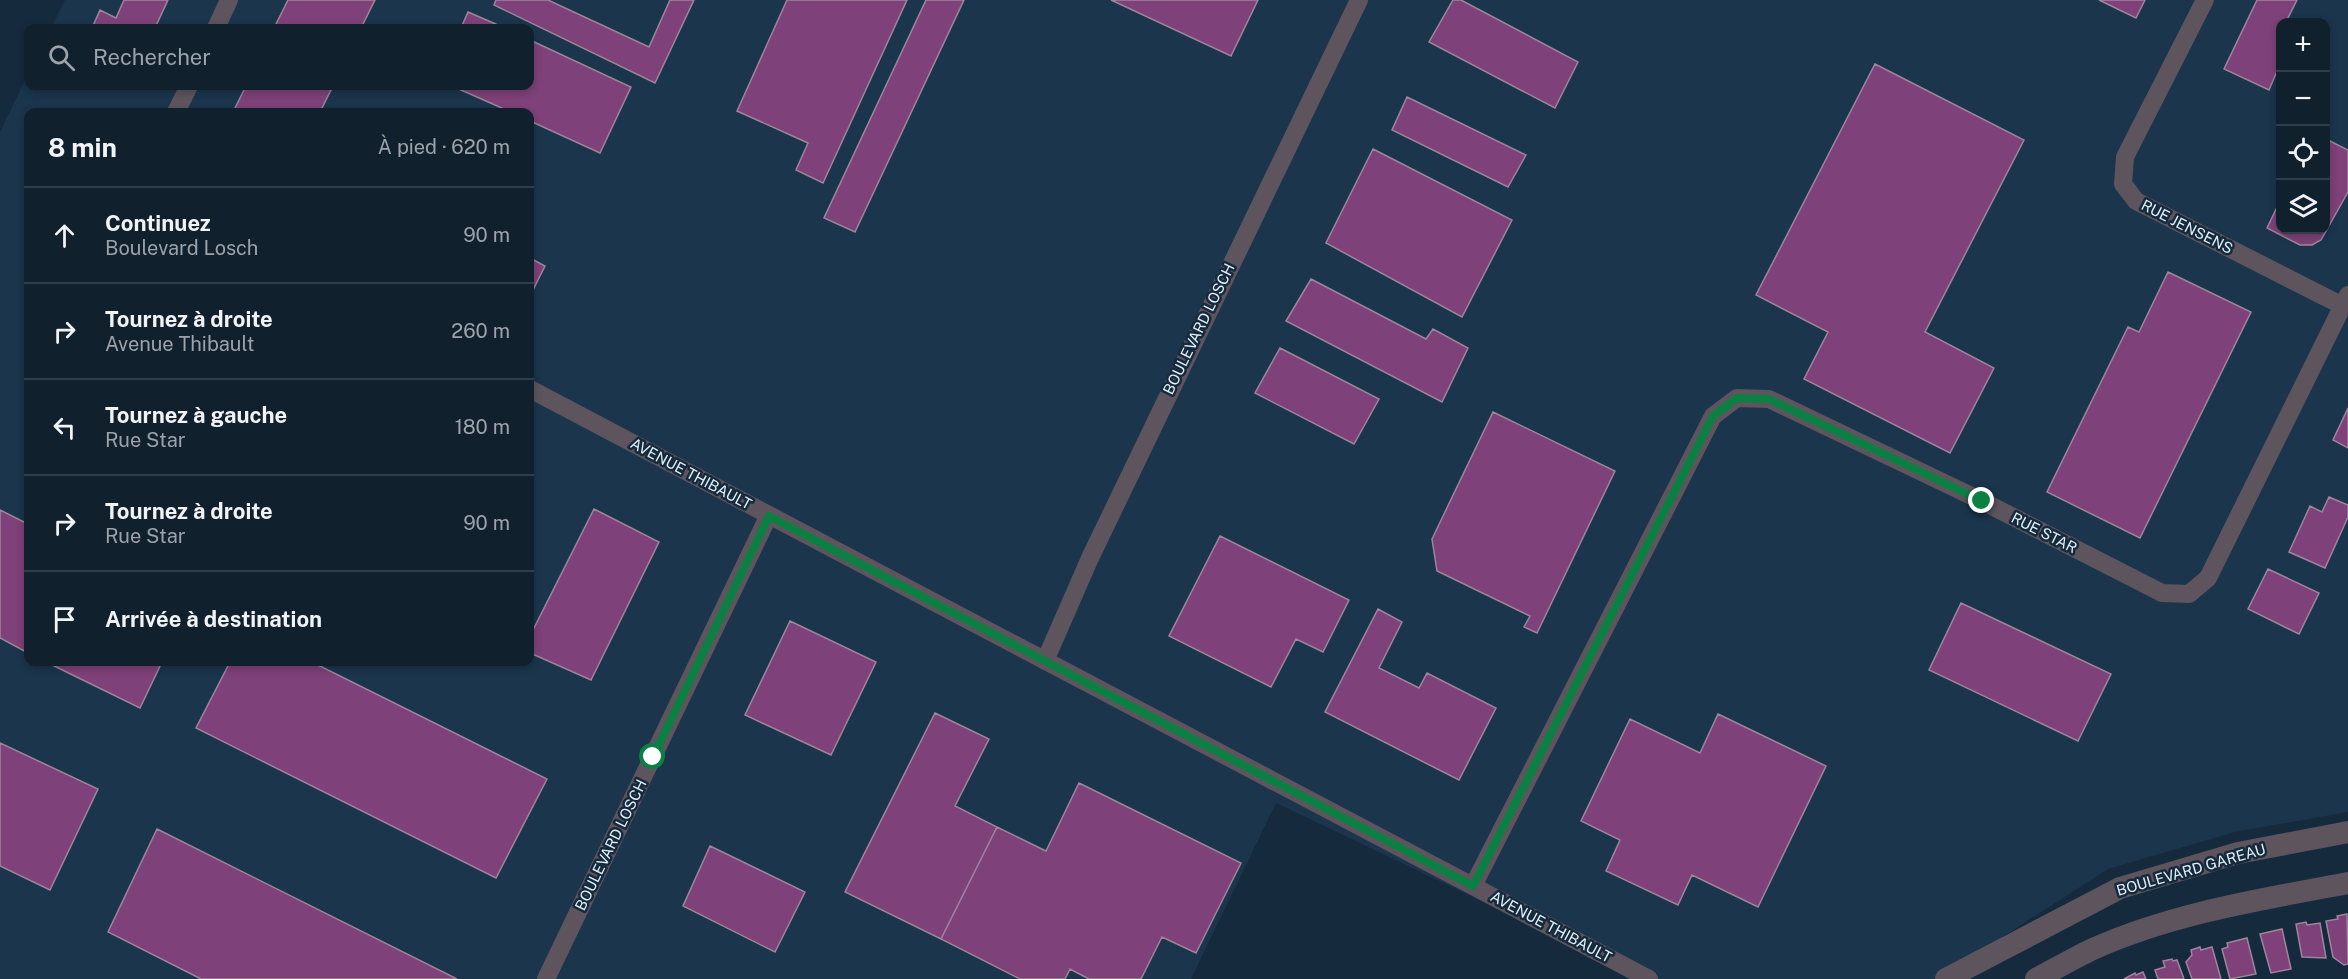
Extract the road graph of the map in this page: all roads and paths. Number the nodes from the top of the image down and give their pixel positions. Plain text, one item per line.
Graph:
1 (230, 0) edge
2 (1359, 0) edge
3 (2205, 0) edge
4 (218, 24) edge
5 (187, 90) edge
6 (178, 108) edge
7 (2345, 301) edge
8 (534, 391) edge
9 (769, 516) junction
10 (1045, 661) junction
11 (2348, 832) edge
12 (2348, 883) edge
13 (1473, 886) junction
14 (546, 979) edge
15 (1649, 979) edge
16 (1946, 979) edge
17 (2036, 979) edge

1 - 4 street
2 - 10 street, BOULEVARD LOSCH
3 - 7 street, RUE JENSENS
5 - 6 street
7 - 13 street, RUE STAR
8 - 9 street, AVENUE THIBAULT
9 - 10 street, AVENUE THIBAULT
9 - 14 street, BOULEVARD LOSCH
10 - 13 street, AVENUE THIBAULT
11 - 16 street, BOULEVARD GAREAU
12 - 17 street
13 - 15 street, AVENUE THIBAULT

